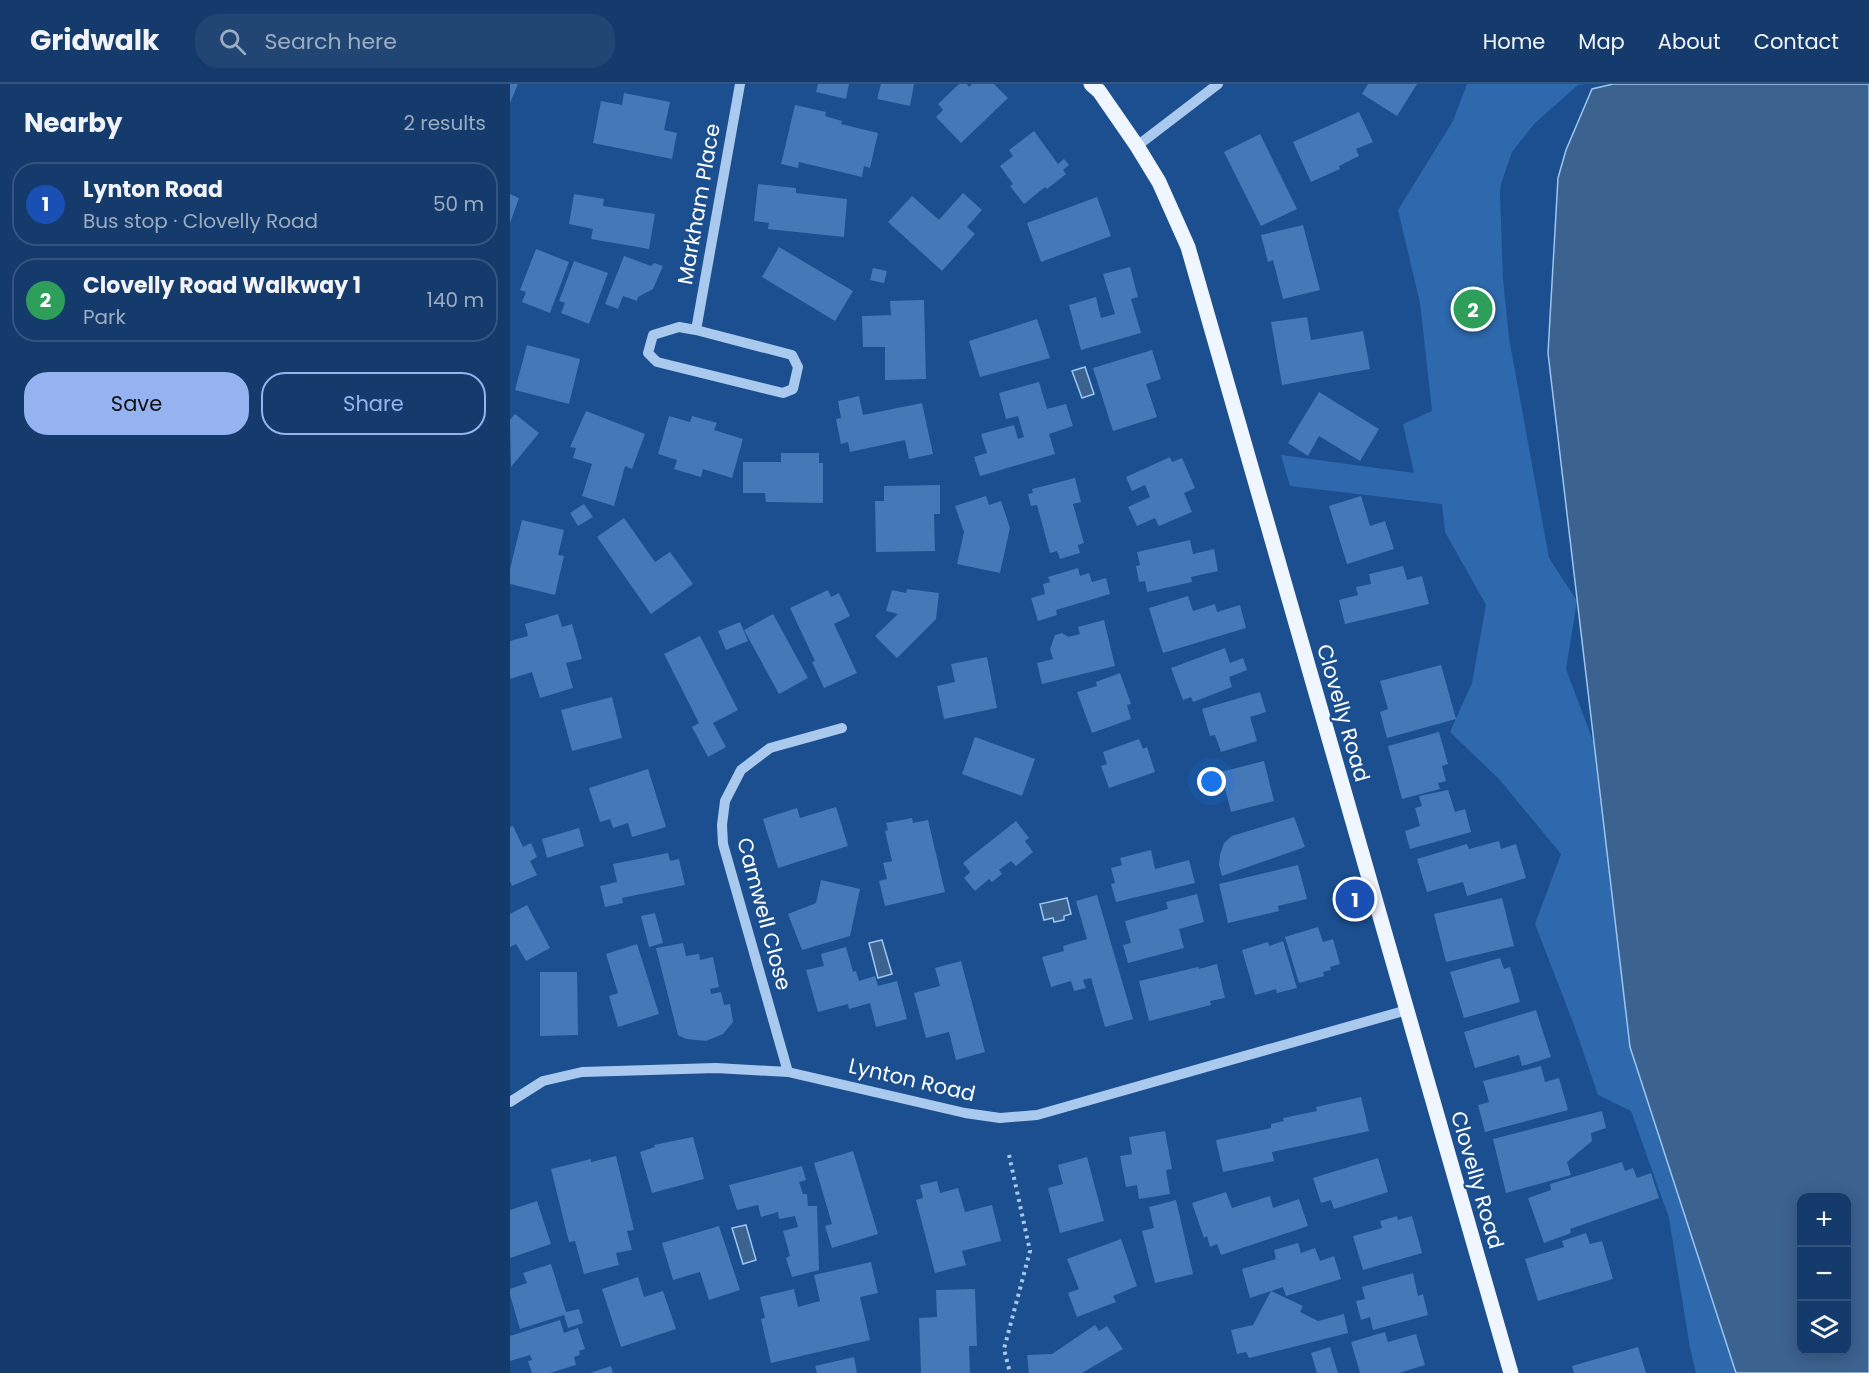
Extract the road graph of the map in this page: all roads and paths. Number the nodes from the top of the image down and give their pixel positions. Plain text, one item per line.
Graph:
1 (740, 84) edge
2 (1091, 84) edge
3 (1218, 84) edge
4 (1137, 146) junction
5 (696, 330) junction
6 (842, 728) dead end
7 (1407, 1010) junction
8 (788, 1072) junction
9 (510, 1102) edge
10 (1009, 1155) dead end
11 (1010, 1373) edge
12 (1511, 1373) edge

1 - 5 street, Markham Place
2 - 4 main road, Clovelly Road
3 - 4 street
4 - 7 main road, Clovelly Road
5 - 5 street
6 - 8 street, Camwell Close
7 - 8 street, Lynton Road
7 - 12 main road, Clovelly Road
8 - 9 street, Lynton Road
10 - 11 path

